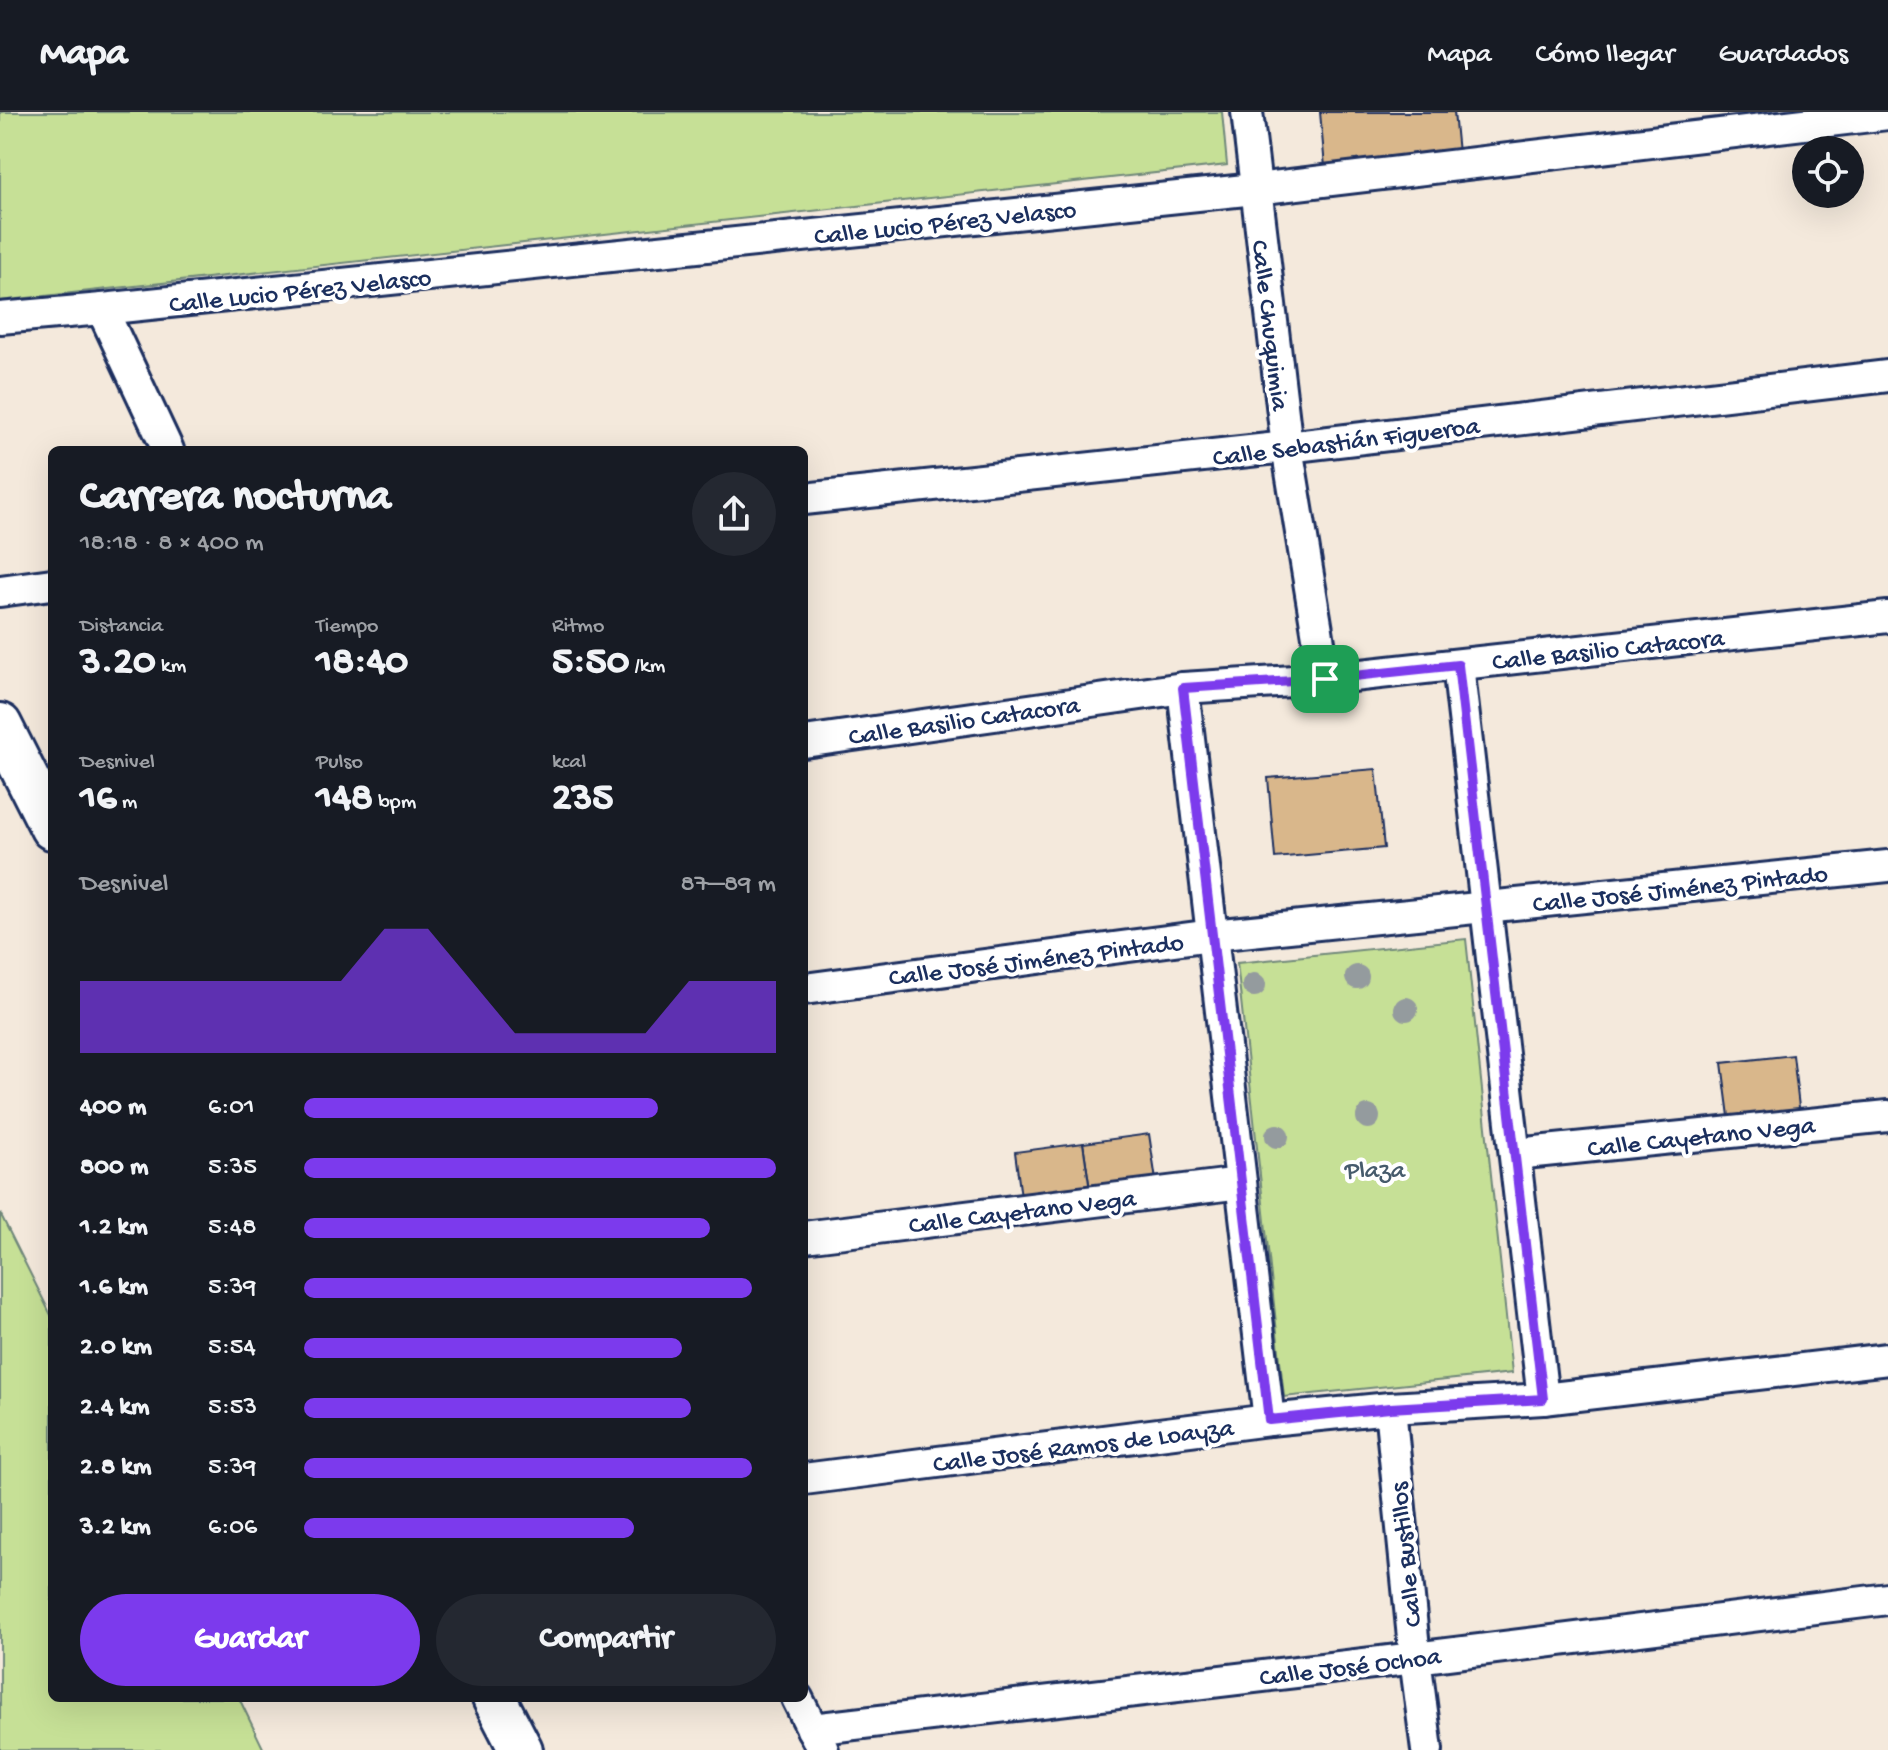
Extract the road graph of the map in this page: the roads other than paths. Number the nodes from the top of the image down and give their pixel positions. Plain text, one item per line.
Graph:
1 (1247, 112) edge
2 (1888, 114) edge
3 (1255, 189) junction
4 (102, 309) junction
5 (0, 318) edge
6 (1888, 376) edge
7 (166, 446) edge
8 (1287, 447) junction
9 (808, 499) edge
10 (48, 585) edge
11 (0, 591) edge
12 (1888, 617) edge
13 (1458, 665) junction
14 (1325, 679) junction
15 (1183, 688) junction
16 (0, 725) edge
17 (808, 741) edge
18 (48, 820) edge
19 (1888, 866) edge
20 (1486, 906) junction
21 (1212, 935) junction
22 (808, 988) edge
23 (1888, 1116) edge
24 (1515, 1154) junction
25 (1241, 1183) junction
26 (808, 1237) edge
27 (1888, 1359) edge
28 (1543, 1399) junction
29 (1390, 1408) junction
30 (1269, 1420) junction
31 (808, 1478) edge
32 (1888, 1599) edge
33 (1415, 1658) junction
34 (496, 1702) edge
35 (799, 1702) edge
36 (817, 1739) edge
37 (521, 1750) edge
38 (1427, 1750) edge

1 - 3 street, Calle Chuquimia
2 - 3 street, Calle Lucio Pérez Velasco
3 - 4 street, Calle Lucio Pérez Velasco
3 - 8 street, Calle Chuquimia
4 - 5 street, Calle Lucio Pérez Velasco
4 - 7 street
6 - 8 street, Calle Sebastián Figueroa
8 - 9 street, Calle Sebastián Figueroa
8 - 14 street, Calle Chuquimia
10 - 11 street
12 - 13 street, Calle Basilio Catacora
13 - 14 street, Calle Basilio Catacora
13 - 20 street
14 - 15 street, Calle Basilio Catacora
15 - 17 street, Calle Basilio Catacora
15 - 21 street
16 - 18 main road
19 - 20 street, Calle José Jiménez Pintado
20 - 21 street, Calle José Jiménez Pintado
20 - 24 street
21 - 22 street, Calle José Jiménez Pintado
21 - 25 street
23 - 24 street, Calle Cayetano Vega
24 - 28 street
25 - 26 street, Calle Cayetano Vega
25 - 30 street
27 - 28 street, Calle José Ramos de Loayza
28 - 29 street, Calle José Ramos de Loayza
29 - 30 street, Calle José Ramos de Loayza
29 - 33 street, Calle Bustillos
30 - 31 street, Calle José Ramos de Loayza
32 - 33 street, Calle José Ochoa
33 - 36 street, Calle José Ochoa
33 - 38 street, Calle Bustillos
34 - 37 main road
35 - 36 street

